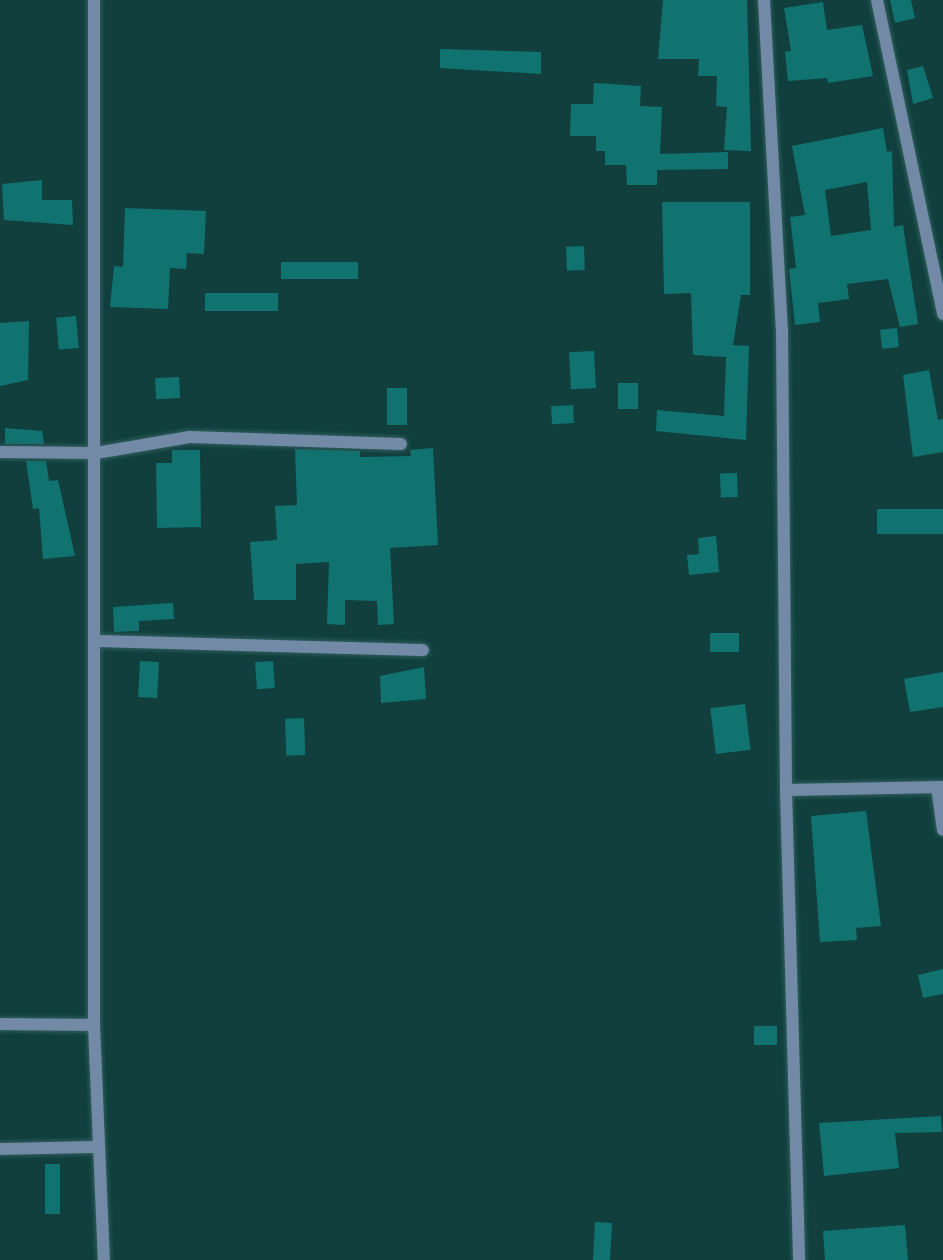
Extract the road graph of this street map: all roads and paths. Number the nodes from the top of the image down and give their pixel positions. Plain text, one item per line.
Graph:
1 (94, 0) edge
2 (764, 0) edge
3 (877, 0) edge
4 (943, 314) edge
5 (401, 444) dead end
6 (0, 452) edge
7 (96, 453) junction
8 (95, 641) junction
9 (423, 650) dead end
10 (940, 787) edge
11 (786, 790) junction
12 (943, 830) edge
13 (0, 1024) edge
14 (94, 1025) junction
15 (99, 1147) junction
16 (0, 1149) edge
17 (104, 1260) edge
18 (799, 1260) edge

1 - 7 street
2 - 11 street
3 - 4 street
5 - 7 street
6 - 7 street
7 - 8 street
8 - 9 street
8 - 14 street
10 - 11 street
10 - 12 street
11 - 18 street
13 - 14 street
14 - 15 street
15 - 16 street
15 - 17 street

